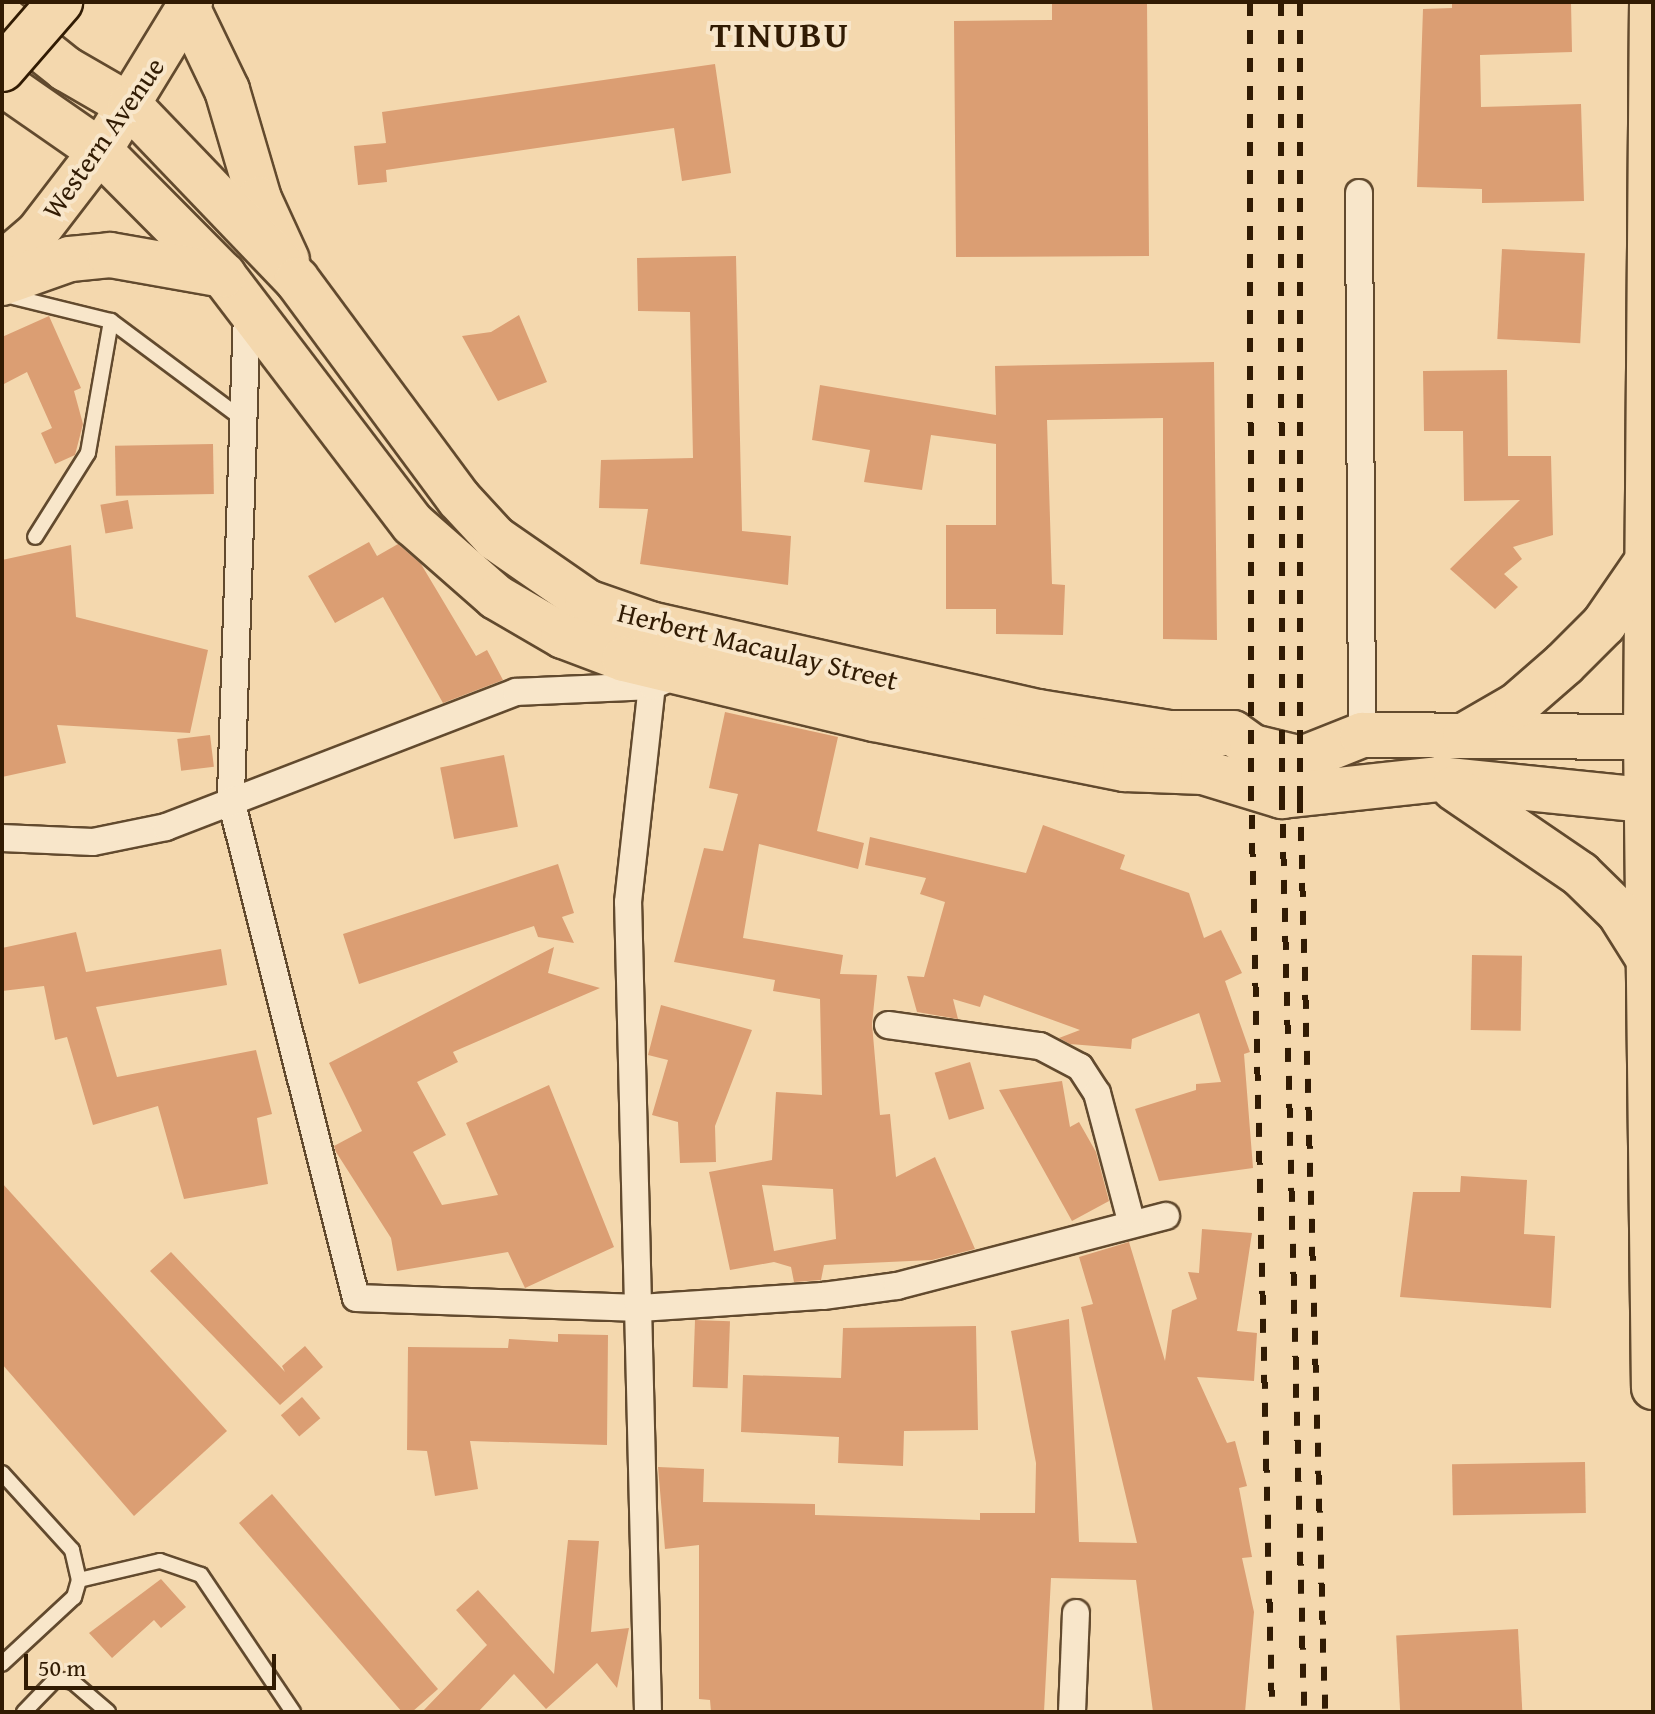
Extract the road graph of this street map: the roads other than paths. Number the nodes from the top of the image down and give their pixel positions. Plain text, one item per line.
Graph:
1 (60, 2) edge
2 (1651, 2) edge
3 (190, 6) edge
4 (2, 18) edge
5 (2, 69) edge
6 (2, 83) edge
7 (130, 106) junction
8 (100, 151) junction
9 (1359, 193) dead end
10 (2, 263) edge
11 (223, 275) junction
12 (297, 280) junction
13 (2, 283) edge
14 (2, 294) edge
15 (247, 312) junction
16 (111, 321) junction
17 (241, 418) junction
18 (35, 537) dead end
19 (1648, 560) junction
20 (666, 680) junction
21 (1362, 735) junction
22 (1464, 736) junction
23 (1649, 737) edge
24 (1438, 779) junction
25 (231, 800) junction
26 (1650, 801) edge
27 (2, 838) edge
28 (1653, 966) edge
29 (888, 1025) dead end
30 (1166, 1216) dead end
31 (1131, 1221) junction
32 (640, 1308) junction
33 (1653, 1388) edge
34 (2, 1473) edge
35 (79, 1580) junction
36 (1076, 1613) dead end
37 (2, 1664) edge
38 (24, 1712) edge
39 (108, 1712) edge
40 (293, 1712) edge
41 (648, 1712) edge
42 (1072, 1712) edge

1 - 5 highway, bridge
2 - 19 main road
3 - 7 main road, Western Avenue
3 - 12 highway
4 - 7 highway, Herbert Macaulay Street
6 - 8 highway, Herbert Macaulay Street
7 - 8 main road, Western Avenue
7 - 12 highway, Herbert Macaulay Street
8 - 10 main road, Western Avenue
8 - 11 highway, Herbert Macaulay Street
9 - 21 street
11 - 13 highway
11 - 15 highway, Herbert Macaulay Street
12 - 21 highway, Herbert Macaulay Street
14 - 16 lane
15 - 17 street
15 - 20 highway, Herbert Macaulay Street
16 - 17 lane
16 - 18 lane
17 - 25 street
19 - 22 highway
19 - 23 main road
20 - 24 highway, Herbert Macaulay Street
20 - 25 street
20 - 32 street
21 - 22 highway, Herbert Macaulay Street
22 - 23 highway, Herbert Macaulay Street
23 - 26 main road
24 - 26 highway, Herbert Macaulay Street
24 - 28 highway
25 - 27 street
25 - 32 street
26 - 28 main road
28 - 33 main road
29 - 31 street
30 - 31 street
31 - 32 street
32 - 41 street
34 - 35 lane
35 - 37 lane
35 - 40 lane
36 - 42 street
38 - 39 lane

